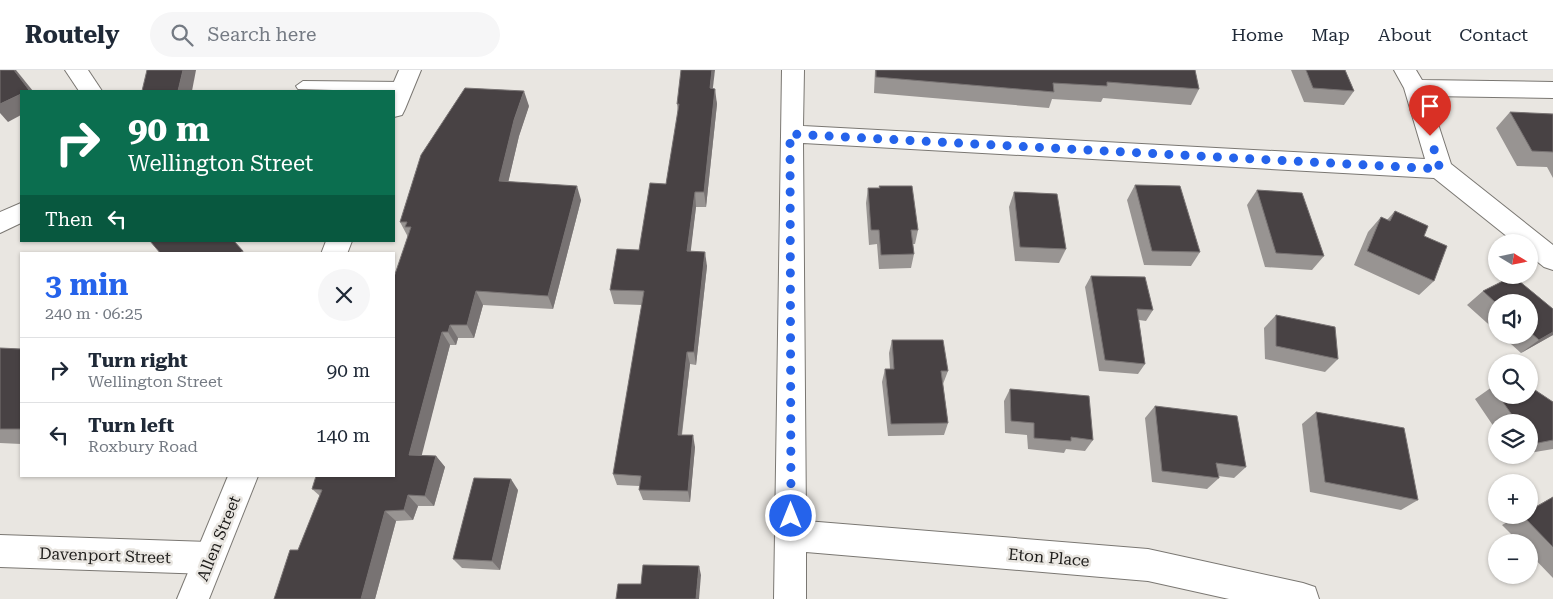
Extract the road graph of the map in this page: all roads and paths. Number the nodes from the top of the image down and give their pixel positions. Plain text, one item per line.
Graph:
1 (76, 70) edge
2 (793, 70) edge
3 (406, 78) edge
4 (1410, 79) edge
5 (303, 86) dead end
6 (90, 90) edge
7 (1553, 90) edge
8 (395, 106) edge
9 (790, 134) junction
10 (1440, 169) junction
11 (1553, 260) edge
12 (243, 477) edge
13 (791, 535) junction
14 (0, 551) edge
15 (209, 558) junction
16 (193, 599) edge
17 (790, 599) edge
18 (1303, 599) edge

1 - 6 street
2 - 9 street
3 - 5 lane
3 - 8 street
4 - 7 street
4 - 10 street
9 - 10 street
9 - 13 street
10 - 11 street
12 - 15 street, Allen Street
13 - 17 street
13 - 18 street, Eton Place
14 - 15 street, Davenport Street
15 - 16 street, Allen Street

